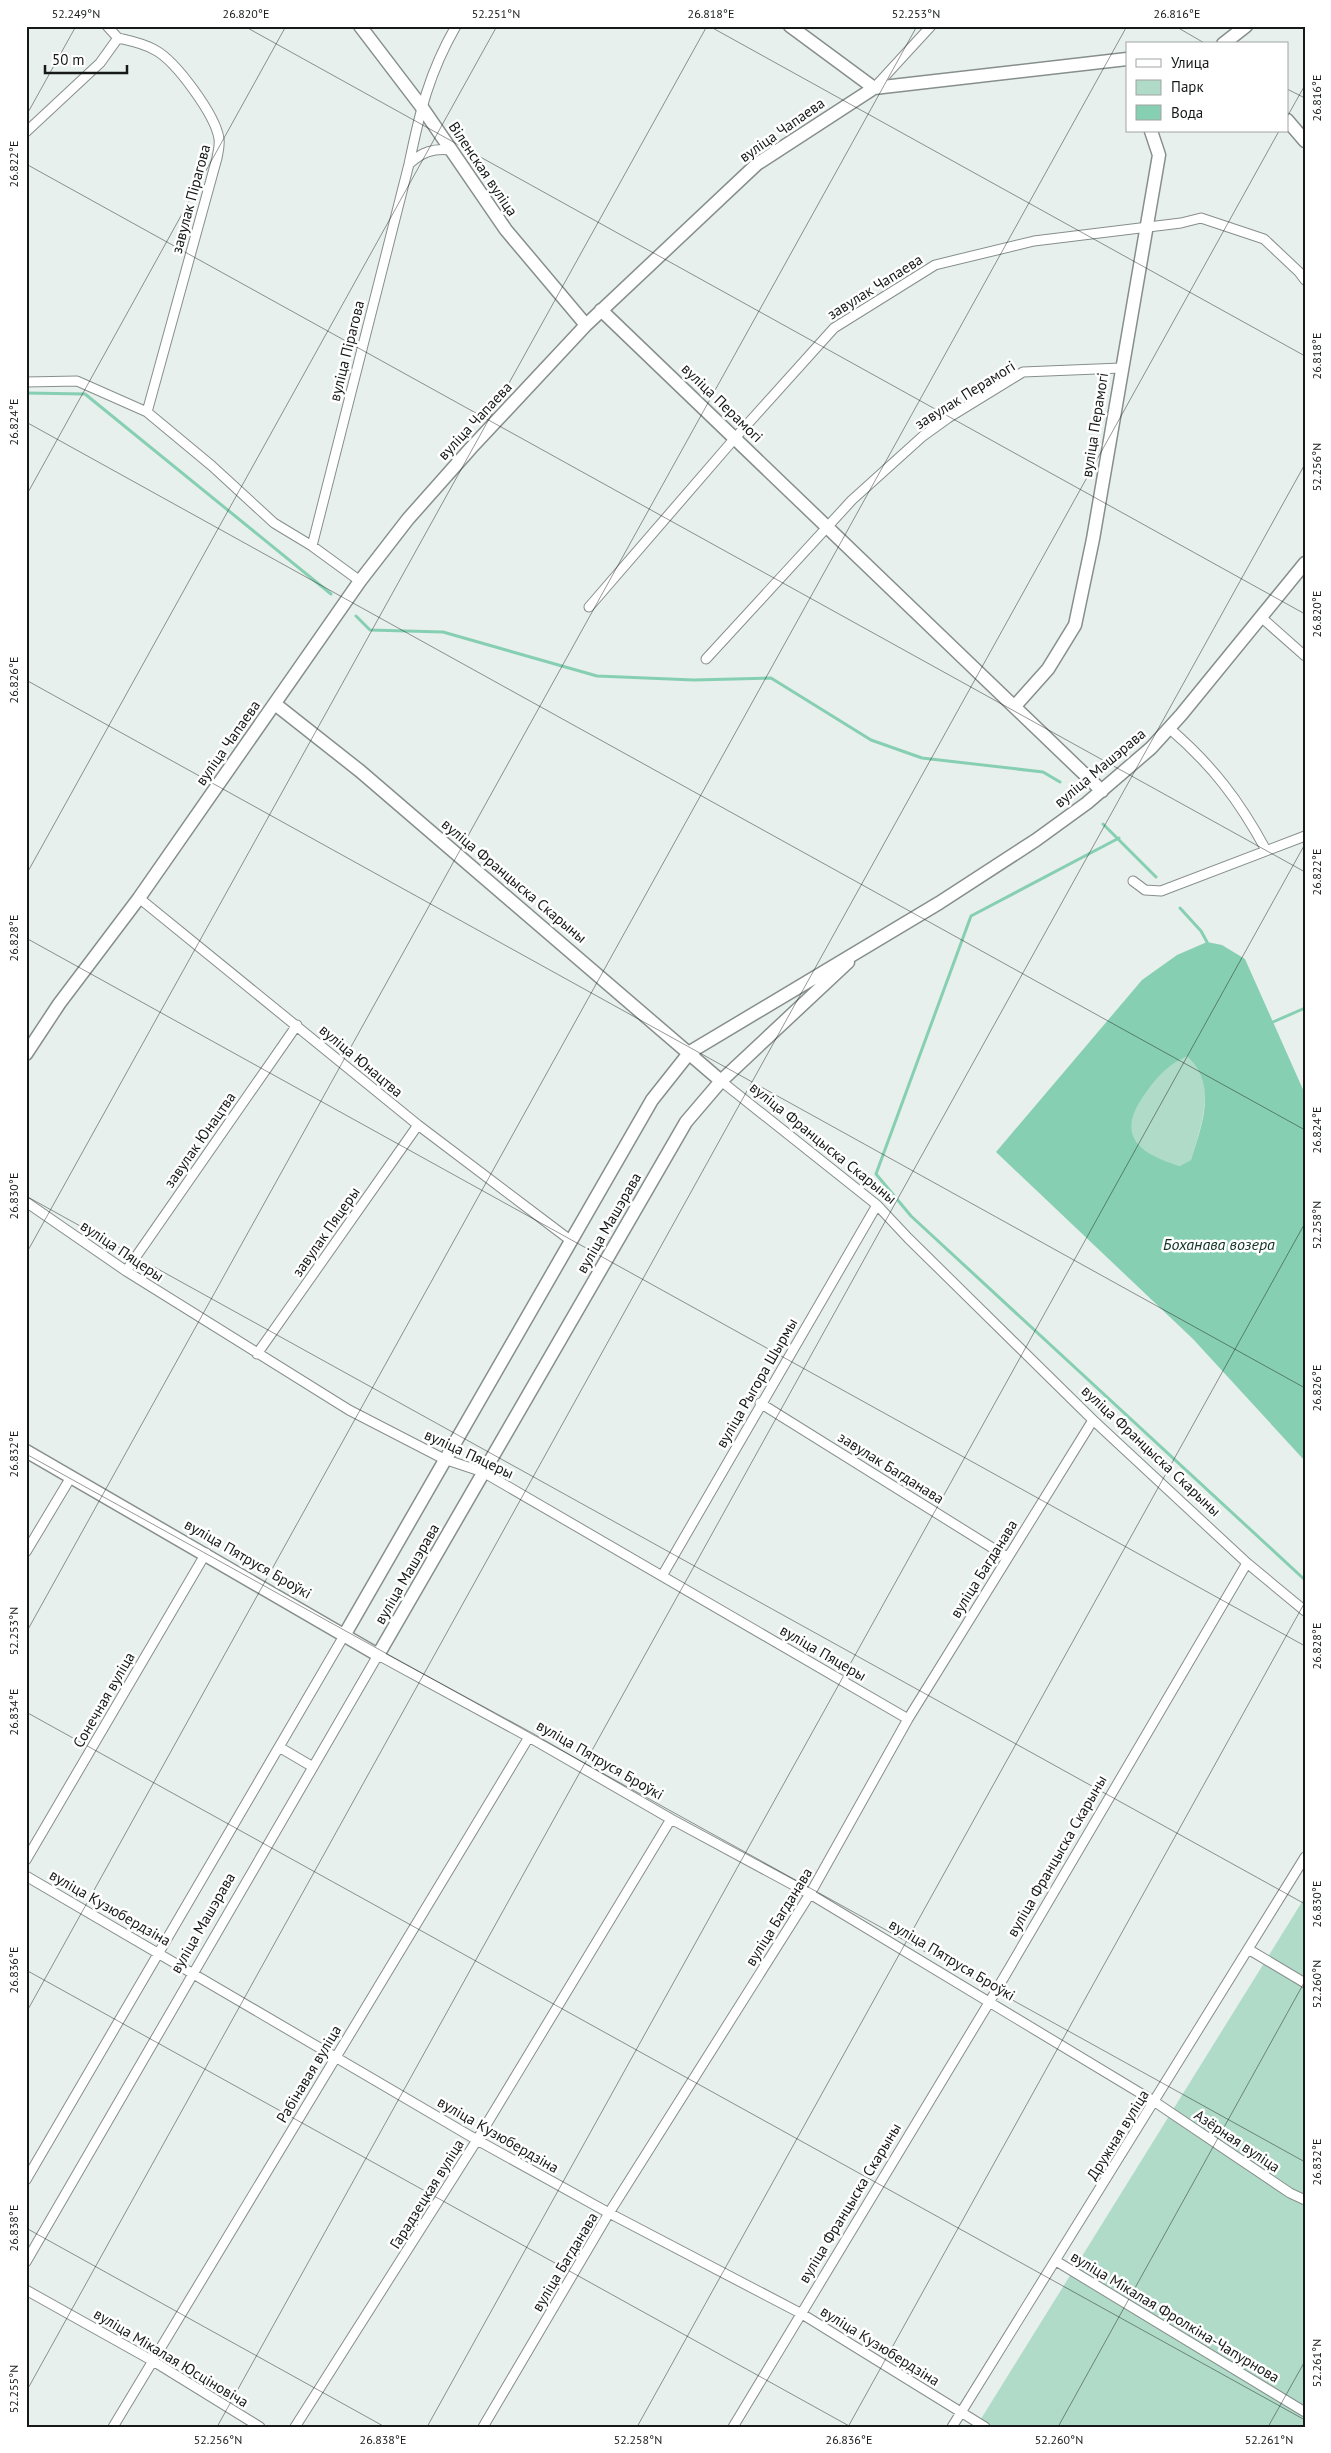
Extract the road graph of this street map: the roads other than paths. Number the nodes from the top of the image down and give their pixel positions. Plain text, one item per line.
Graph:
1 (107, 26) edge
2 (360, 26) edge
3 (456, 26) edge
4 (790, 26) edge
5 (931, 26) edge
6 (1246, 26) edge
7 (118, 38) junction
8 (1226, 42) edge
9 (1126, 59) edge
10 (874, 88) junction
11 (421, 106) junction
12 (1288, 121) edge
13 (26, 132) edge
14 (1151, 132) edge
15 (1305, 141) edge
16 (451, 150) junction
17 (409, 164) junction
18 (1145, 228) junction
19 (1305, 280) edge
20 (601, 310) junction
21 (586, 325) junction
22 (1121, 368) junction
23 (26, 382) edge
24 (147, 412) junction
25 (735, 438) junction
26 (828, 527) junction
27 (312, 546) junction
28 (1305, 563) edge
29 (360, 581) junction
30 (589, 607) dead end
31 (1262, 618) junction
32 (1305, 656) edge
33 (706, 659) dead end
34 (275, 704) junction
35 (1015, 706) junction
36 (1170, 728) junction
37 (1102, 791) junction
38 (1305, 836) edge
39 (1266, 850) junction
40 (1133, 881) dead end
41 (139, 898) junction
42 (868, 944) junction
43 (297, 1025) junction
44 (690, 1052) junction
45 (26, 1054) edge
46 (721, 1081) junction
47 (418, 1125) junction
48 (26, 1202) edge
49 (877, 1205) junction
50 (570, 1240) junction
51 (126, 1271) junction
52 (257, 1354) junction
53 (760, 1403) junction
54 (1093, 1420) junction
55 (26, 1451) edge
56 (444, 1459) junction
57 (484, 1472) junction
58 (71, 1477) junction
59 (26, 1552) edge
60 (206, 1553) junction
61 (1007, 1557) junction
62 (1247, 1563) junction
63 (662, 1576) junction
64 (1305, 1611) edge
65 (345, 1634) junction
66 (378, 1654) junction
67 (908, 1719) junction
68 (529, 1737) junction
69 (279, 1747) junction
70 (313, 1767) junction
71 (671, 1819) junction
72 (26, 1860) edge
73 (1304, 1860) edge
74 (26, 1876) edge
75 (810, 1894) junction
76 (1248, 1949) junction
77 (159, 1952) junction
78 (193, 1972) junction
79 (1305, 1983) edge
80 (990, 2002) junction
81 (335, 2057) junction
82 (1155, 2102) junction
83 (477, 2140) junction
84 (26, 2180) edge
85 (1305, 2200) edge
86 (609, 2213) junction
87 (1056, 2261) junction
88 (26, 2262) edge
89 (26, 2290) edge
90 (802, 2314) junction
91 (153, 2360) junction
92 (961, 2412) junction
93 (1305, 2412) edge
94 (113, 2427) edge
95 (260, 2427) edge
96 (295, 2427) edge
97 (483, 2427) edge
98 (732, 2427) edge
99 (952, 2427) edge
100 (986, 2427) edge

1 - 7 street
2 - 11 street, Віленская вуліца
3 - 11 street, вуліца Пірагова
4 - 10 street
5 - 10 street
6 - 8 street
7 - 13 street
7 - 24 street, завулак Пірагова
9 - 10 street, вуліца Чапаева
10 - 20 street, вуліца Чапаева
11 - 16 street, Віленская вуліца
11 - 17 street, вуліца Пірагова
12 - 15 street
14 - 18 street, вуліца Перамогі
16 - 17 street
16 - 21 street, Віленская вуліца
17 - 27 street, вуліца Пірагова
18 - 19 street, завулак Чапаева
18 - 22 street, вуліца Перамогі
18 - 25 street, завулак Чапаева
20 - 21 street, вуліца Чапаева
20 - 25 street, вуліца Перамогі
21 - 29 street, вуліца Чапаева
22 - 26 street, завулак Перамогі
22 - 35 street, вуліца Перамогі
23 - 24 street
24 - 27 street
25 - 26 street, вуліца Перамогі
25 - 30 street, завулак Чапаева
26 - 33 street
26 - 35 street, вуліца Перамогі
27 - 29 street
28 - 31 street, вуліца Машэрава
29 - 34 street, вуліца Чапаева
31 - 32 street
31 - 36 street, вуліца Машэрава
34 - 41 street, вуліца Чапаева
34 - 44 street, вуліца Францыска Скарыны
35 - 37 street, вуліца Перамогі
36 - 37 street, вуліца Машэрава
36 - 39 street
37 - 42 street, вуліца Машэрава
38 - 39 street
39 - 40 street
41 - 43 street, вуліца Юнацтва
41 - 45 street, вуліца Чапаева
42 - 44 street, вуліца Машэрава
42 - 46 street, вуліца Машэрава
43 - 47 street, вуліца Юнацтва
43 - 51 street, завулак Юнацтва
44 - 46 street, вуліца Францыска Скарыны
44 - 50 street, вуліца Машэрава
46 - 49 street, вуліца Францыска Скарыны
46 - 57 street, вуліца Машэрава
47 - 50 street, вуліца Юнацтва
47 - 52 street, завулак Пяцеры
48 - 51 street, вуліца Пяцеры
49 - 53 street, вуліца Рыгора Шырмы
49 - 54 street, вуліца Францыска Скарыны
50 - 56 street, вуліца Машэрава
51 - 52 street, вуліца Пяцеры
52 - 56 street, вуліца Пяцеры
53 - 61 street, завулак Багданава
53 - 63 street, вуліца Рыгора Шырмы
54 - 61 street, вуліца Багданава
54 - 62 street, вуліца Францыска Скарыны
55 - 58 street, вуліца Пятруся Броўкі
56 - 57 street, вуліца Пяцеры
56 - 65 street, вуліца Машэрава
57 - 63 street, вуліца Пяцеры
57 - 66 street, вуліца Машэрава
58 - 59 street
58 - 60 street, вуліца Пятруся Броўкі
60 - 65 street, вуліца Пятруся Броўкі
60 - 72 street, Сонечная вуліца
61 - 67 street, вуліца Багданава
62 - 64 street
62 - 80 street, вуліца Францыска Скарыны
63 - 67 street, вуліца Пяцеры
65 - 66 street, вуліца Пятруся Броўкі
65 - 69 street, вуліца Машэрава
66 - 68 street, вуліца Пятруся Броўкі
66 - 70 street, вуліца Машэрава
67 - 75 street, вуліца Багданава
68 - 71 street, вуліца Пятруся Броўкі
68 - 81 street, Рабінавая вуліца
69 - 70 street
69 - 77 street, вуліца Машэрава
70 - 78 street, вуліца Машэрава
71 - 75 street, вуліца Пятруся Броўкі
71 - 83 street, Гарадзецкая вуліца
73 - 76 street, Дружная вуліца
74 - 77 street, вуліца Кузюбердзіна
75 - 80 street, вуліца Пятруся Броўкі
75 - 86 street, вуліца Багданава
76 - 79 street
76 - 82 street, Дружная вуліца
77 - 78 street, вуліца Кузюбердзіна
77 - 84 street, вуліца Машэрава
78 - 81 street, вуліца Кузюбердзіна
78 - 88 street, вуліца Машэрава
80 - 82 street, вуліца Пятруся Броўкі
80 - 90 street, вуліца Францыска Скарыны
81 - 83 street, вуліца Кузюбердзіна
81 - 91 street, Рабінавая вуліца
82 - 85 street, Азёрная вуліца
82 - 87 street, Дружная вуліца
83 - 86 street, вуліца Кузюбердзіна
83 - 96 street, Гарадзецкая вуліца
86 - 90 street, вуліца Кузюбердзіна
86 - 97 street, вуліца Багданава
87 - 92 street, Дружная вуліца
87 - 93 street, вуліца Мікалая Фролкіна-Чапурнова
89 - 91 street, вуліца Мікалая Юсціновіча
90 - 92 street, вуліца Кузюбердзіна
90 - 98 street, вуліца Францыска Скарыны
91 - 94 street, Рабінавая вуліца
91 - 95 street, вуліца Мікалая Юсціновіча
92 - 99 street, Дружная вуліца
92 - 100 street, вуліца Кузюбердзіна

